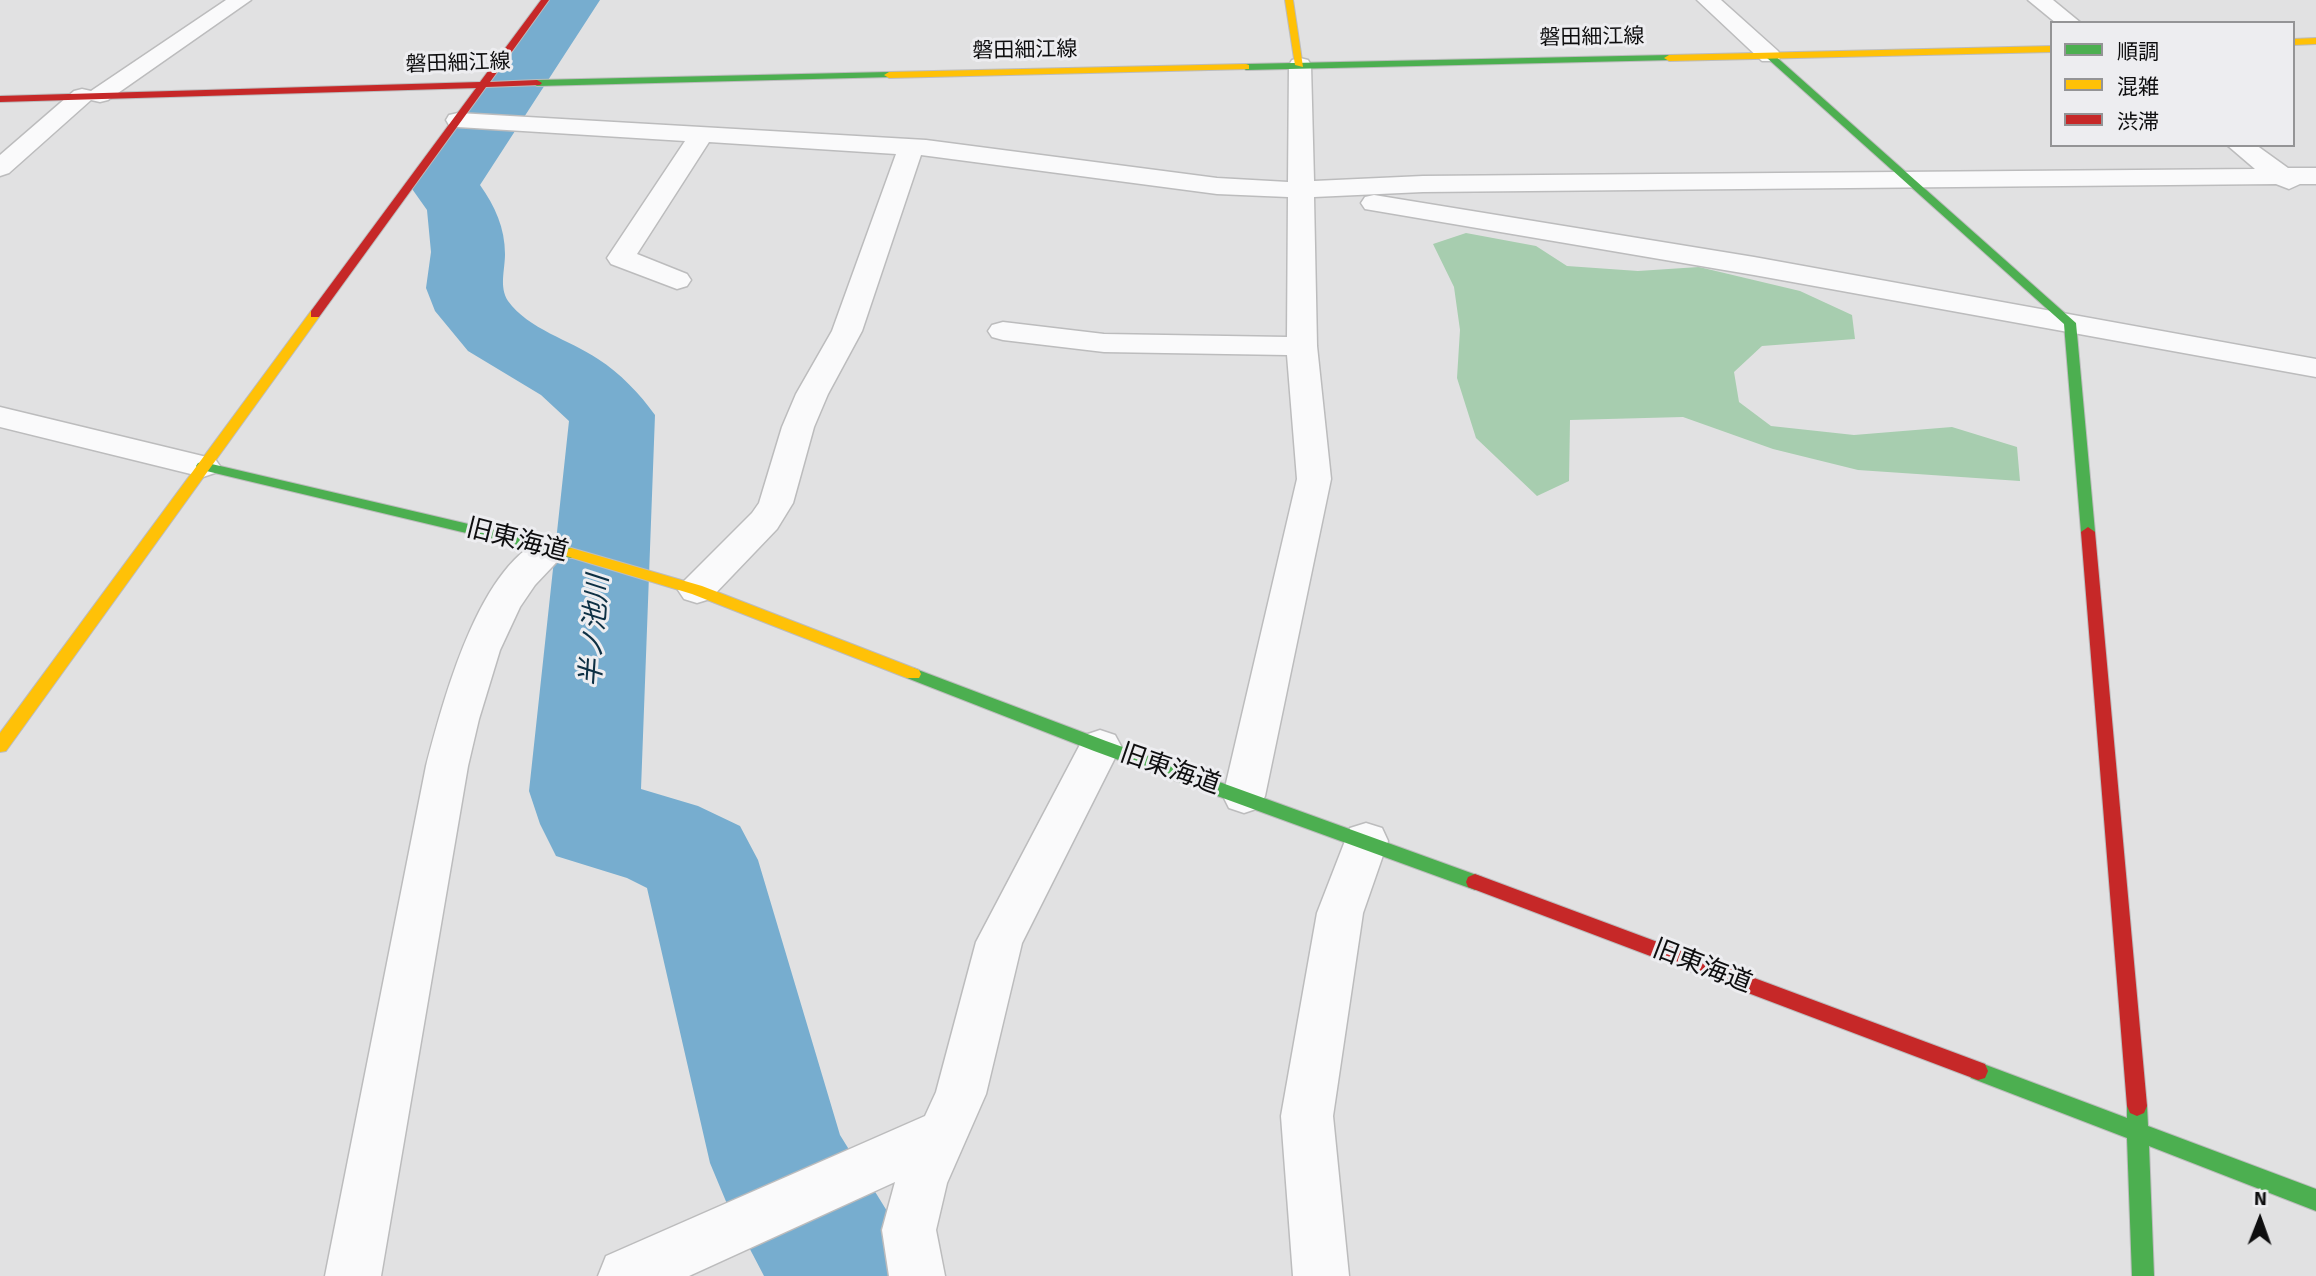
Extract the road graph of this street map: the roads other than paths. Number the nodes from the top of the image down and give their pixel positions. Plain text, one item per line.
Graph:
1 (240, 0) edge
2 (545, 0) edge
3 (1289, 0) edge
4 (1708, 0) edge
5 (2039, 0) edge
6 (2067, 21) edge
7 (2316, 41) edge
8 (2295, 42) edge
9 (2050, 50) edge
10 (1770, 56) junction
11 (1300, 65) junction
12 (482, 84) junction
13 (91, 95) junction
14 (0, 99) edge
15 (458, 120) junction
16 (703, 133) junction
17 (911, 147) junction
18 (2242, 147) edge
19 (0, 168) edge
20 (2316, 176) edge
21 (2282, 177) junction
22 (1908, 180) junction
23 (1299, 190) junction
24 (2316, 201) edge
25 (677, 280) dead end
26 (2070, 323) junction
27 (1003, 331) dead end
28 (1302, 346) junction
29 (2316, 368) edge
30 (0, 417) edge
31 (203, 466) junction
32 (552, 548) junction
33 (697, 590) junction
34 (0, 746) edge
35 (1100, 746) junction
36 (1244, 796) junction
37 (1366, 841) junction
38 (2139, 1131) junction
39 (944, 1133) junction
40 (2316, 1200) edge
41 (354, 1276) edge
42 (626, 1276) edge
43 (917, 1276) edge
44 (1321, 1276) edge
45 (2143, 1276) edge

1 - 13 street
2 - 12 street
3 - 11 street
4 - 10 street
5 - 6 street
7 - 8 street
9 - 10 street, 磐田細江線
10 - 11 street, 磐田細江線
10 - 22 street
11 - 12 street, 磐田細江線
11 - 23 street
12 - 13 street, 磐田細江線
12 - 15 street
13 - 14 street, 磐田細江線
13 - 19 street
15 - 16 street
15 - 31 street
16 - 17 street
16 - 25 street
17 - 23 street
17 - 33 street
18 - 21 street
20 - 21 street
21 - 22 street
21 - 24 street
22 - 23 street
22 - 26 street
23 - 26 street
23 - 28 street
26 - 29 street
26 - 38 street
27 - 28 street
28 - 36 street
30 - 31 street, 旧東海道
31 - 32 street, 旧東海道
31 - 34 street
32 - 33 street, 旧東海道
32 - 41 street
33 - 35 street, 旧東海道
35 - 36 street, 旧東海道
35 - 39 street
36 - 37 street, 旧東海道
37 - 38 street, 旧東海道
37 - 44 street
38 - 40 street, 旧東海道
38 - 45 street
39 - 42 street
39 - 43 street

